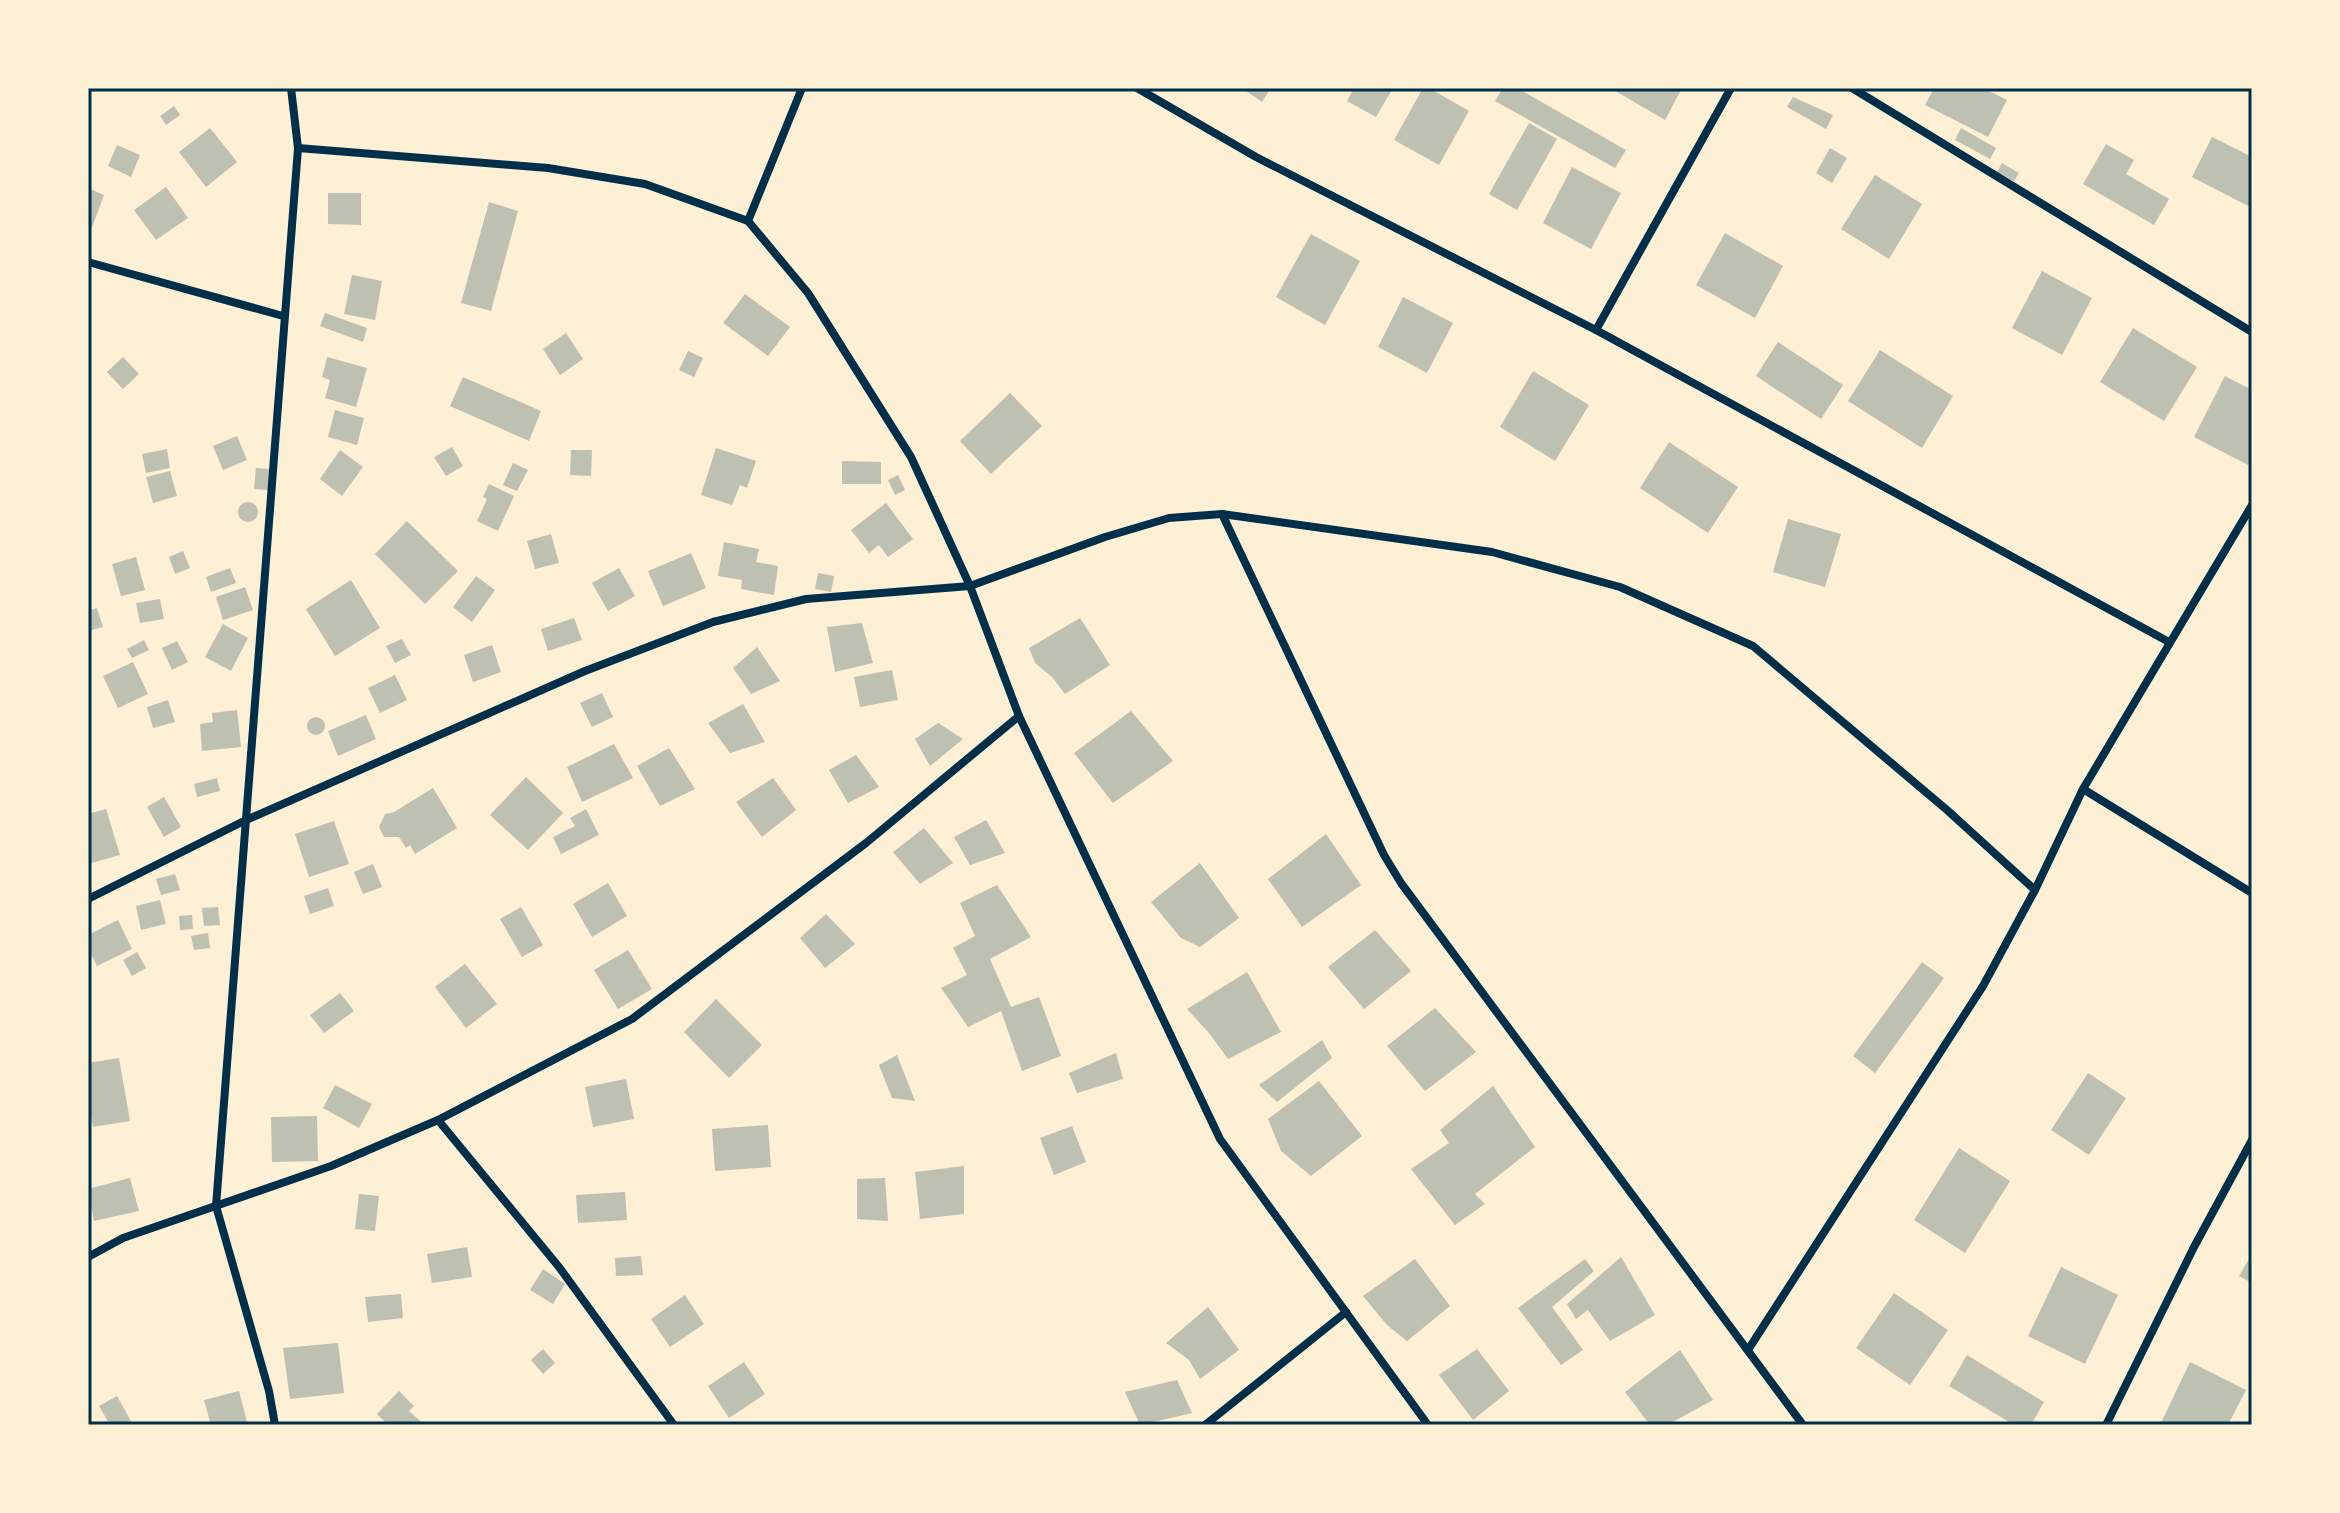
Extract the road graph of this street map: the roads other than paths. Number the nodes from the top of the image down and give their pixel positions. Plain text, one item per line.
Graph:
1 (291, 88) edge
2 (802, 88) edge
3 (1137, 88) edge
4 (1731, 88) edge
5 (1852, 88) edge
6 (298, 148) junction
7 (748, 221) junction
8 (88, 262) edge
9 (283, 316) junction
10 (1596, 330) junction
11 (2252, 332) edge
12 (2252, 505) edge
13 (1222, 514) junction
14 (970, 586) junction
15 (2169, 642) junction
16 (1019, 716) junction
17 (2083, 789) junction
18 (244, 821) junction
19 (2035, 890) junction
20 (2252, 893) edge
21 (88, 899) edge
22 (438, 1120) junction
23 (2252, 1140) edge
24 (216, 1206) junction
25 (89, 1255) edge
26 (1346, 1312) junction
27 (1748, 1350) junction
28 (275, 1425) edge
29 (674, 1425) edge
30 (1205, 1425) edge
31 (1428, 1425) edge
32 (1803, 1425) edge
33 (2106, 1425) edge

1 - 6 street
2 - 7 street
3 - 10 street
4 - 10 street
5 - 11 street
6 - 7 street
6 - 9 street
7 - 14 street
8 - 9 street
9 - 18 street
10 - 15 street
12 - 15 street
13 - 14 street
13 - 19 street
13 - 27 street
14 - 16 street
14 - 18 street
15 - 17 street
16 - 22 street
16 - 26 street
17 - 19 street
17 - 20 street
18 - 21 street
18 - 24 street
19 - 27 street
22 - 24 street
22 - 29 street
23 - 33 street
24 - 25 street
24 - 28 street
26 - 30 street
26 - 31 street
27 - 32 street

